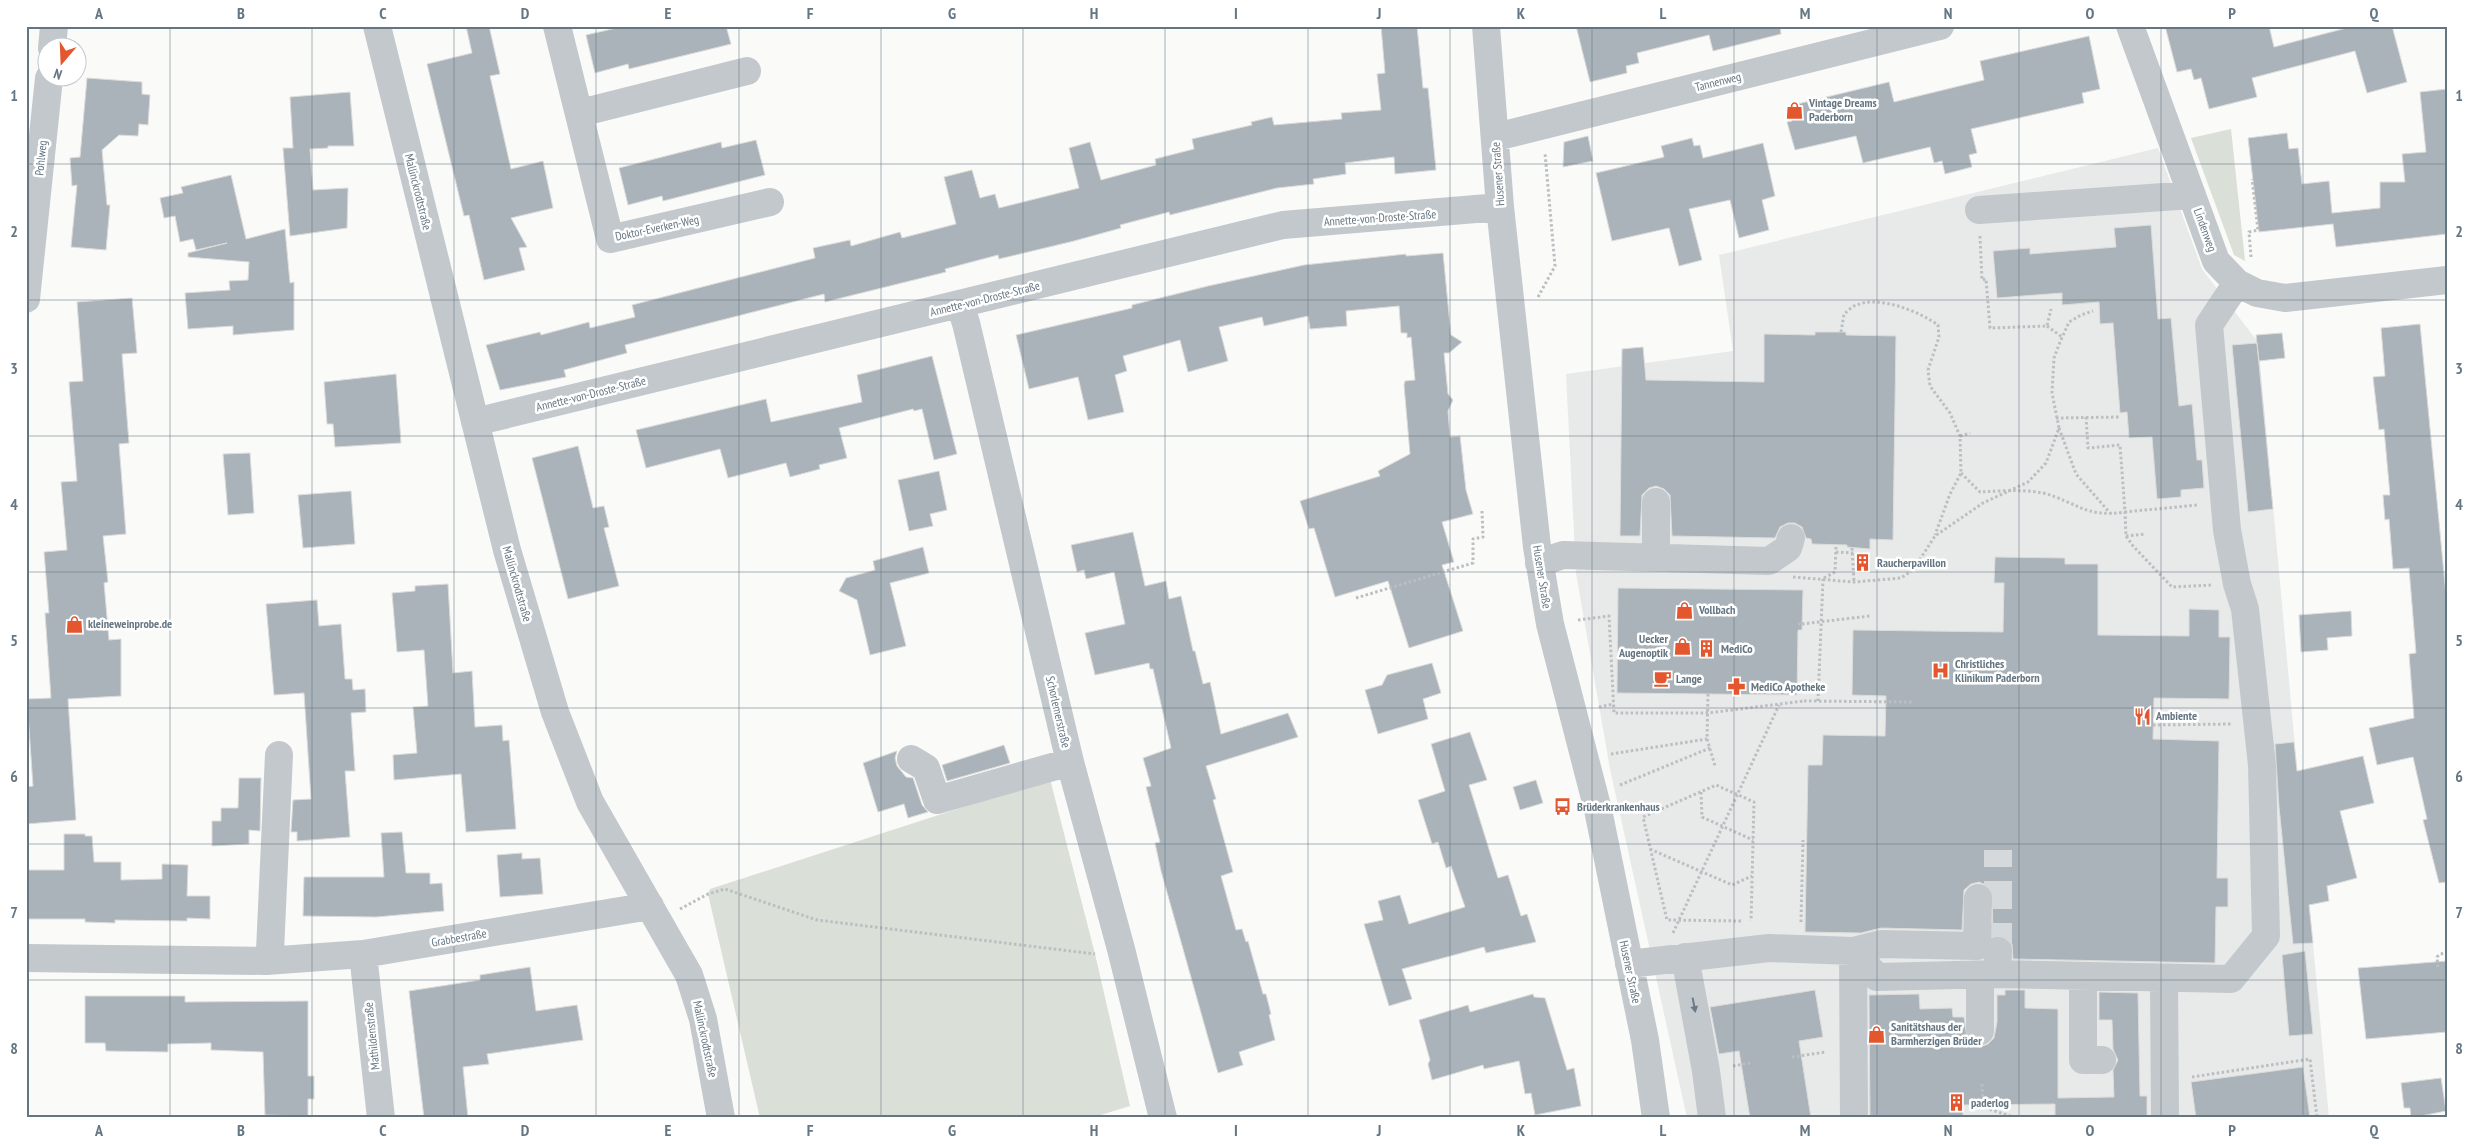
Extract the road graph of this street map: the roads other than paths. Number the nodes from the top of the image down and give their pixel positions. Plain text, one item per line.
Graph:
1 (377, 26) edge
2 (557, 26) edge
3 (1486, 26) edge
4 (1940, 26) edge
5 (2130, 26) edge
6 (747, 71) dead end
7 (48, 88) edge
8 (580, 113) junction
9 (1496, 137) junction
10 (2192, 194) junction
11 (770, 202) dead end
12 (1500, 207) junction
13 (1979, 210) road end
14 (2447, 280) edge
15 (2237, 283) junction
16 (26, 299) edge
17 (960, 305) junction
18 (475, 422) junction
19 (1656, 502) dead end
20 (1791, 538) dead end
21 (1530, 554) junction
22 (1656, 557) junction
23 (279, 755) dead end
24 (910, 759) dead end
25 (1070, 762) junction
26 (1978, 898) dead end
27 (654, 913) junction
28 (1853, 951) junction
29 (363, 954) junction
30 (1685, 957) junction
31 (26, 958) edge
32 (266, 961) junction
33 (1628, 964) junction
34 (1992, 967) junction
35 (2083, 976) junction
36 (2164, 978) junction
37 (1980, 1031) dead end
38 (2102, 1060) dead end
39 (381, 1118) edge
40 (721, 1118) edge
41 (1163, 1118) edge
42 (1656, 1118) edge
43 (1712, 1118) edge
44 (1854, 1118) edge
45 (2165, 1118) edge

1 - 18 street, Mallinckrodtstraße
2 - 8 street, Doktor-Everken-Weg
3 - 9 street, Husener Straße
4 - 9 street, Tannenweg
5 - 10 street, Lindenweg
6 - 8 street
7 - 16 street, Pohlweg
8 - 11 street, Doktor-Everken-Weg
9 - 12 street, Husener Straße
10 - 13 street
10 - 15 street, Lindenweg
12 - 17 street, Annette-von-Droste-Straße
12 - 21 street, Husener Straße
14 - 15 street, Lindenweg
15 - 36 street
17 - 18 street, Annette-von-Droste-Straße
17 - 25 street, Schorlemerstraße
18 - 27 street, Mallinckrodtstraße
19 - 22 street
20 - 22 street
21 - 22 street
21 - 33 street, Husener Straße
23 - 32 street
24 - 25 street
25 - 41 street, Schorlemerstraße
26 - 28 street
27 - 29 street, Grabbestraße
27 - 40 street, Mallinckrodtstraße
28 - 30 street
28 - 34 street
28 - 44 street
29 - 32 street, Grabbestraße
29 - 39 street, Mathildenstraße
30 - 33 street
30 -> 43 street
31 - 32 street, Grabbestraße
33 - 42 street, Husener Straße
34 - 35 street
34 - 37 street
35 - 36 street
35 - 38 street
36 - 45 street

